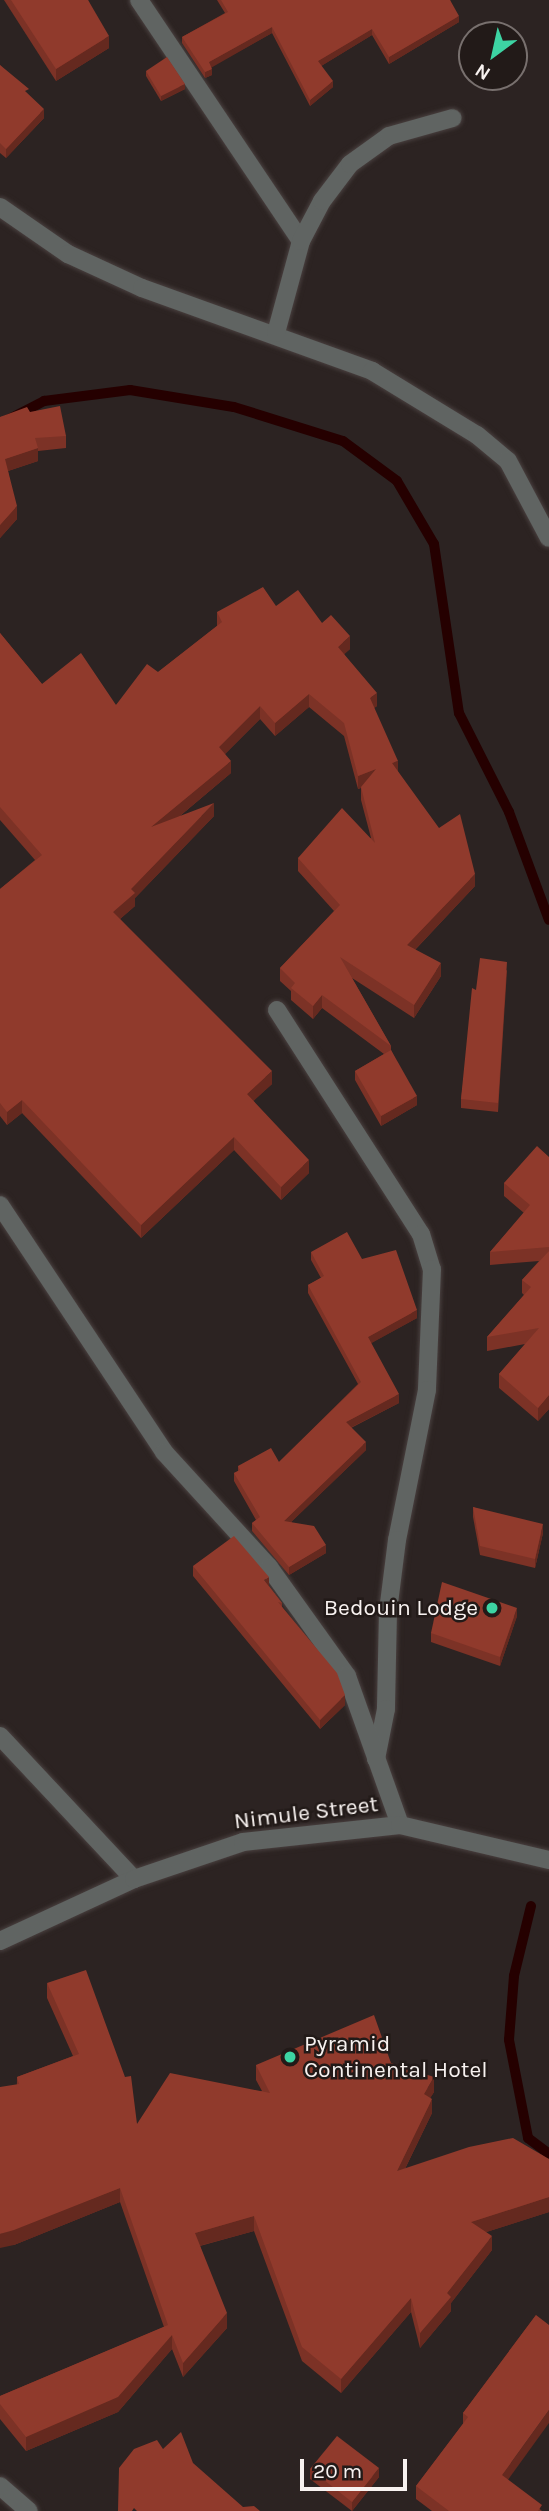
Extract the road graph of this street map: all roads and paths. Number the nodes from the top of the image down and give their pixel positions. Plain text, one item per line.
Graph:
1 (139, 0) edge
2 (453, 118) dead end
3 (0, 207) edge
4 (301, 241) junction
5 (276, 333) junction
6 (549, 538) edge
7 (276, 1010) dead end
8 (0, 1205) edge
9 (0, 1736) edge
10 (376, 1759) junction
11 (400, 1825) junction
12 (549, 1860) edge
13 (134, 1879) junction
14 (0, 1941) edge
15 (0, 2486) edge
16 (29, 2511) edge

1 - 4 street
2 - 4 street
3 - 5 street
4 - 5 street
5 - 6 street
7 - 10 street
8 - 10 street
9 - 13 street
10 - 11 street
11 - 12 street, Nimule Street
11 - 13 street, Nimule Street
13 - 14 street, Nimule Street
15 - 16 street

